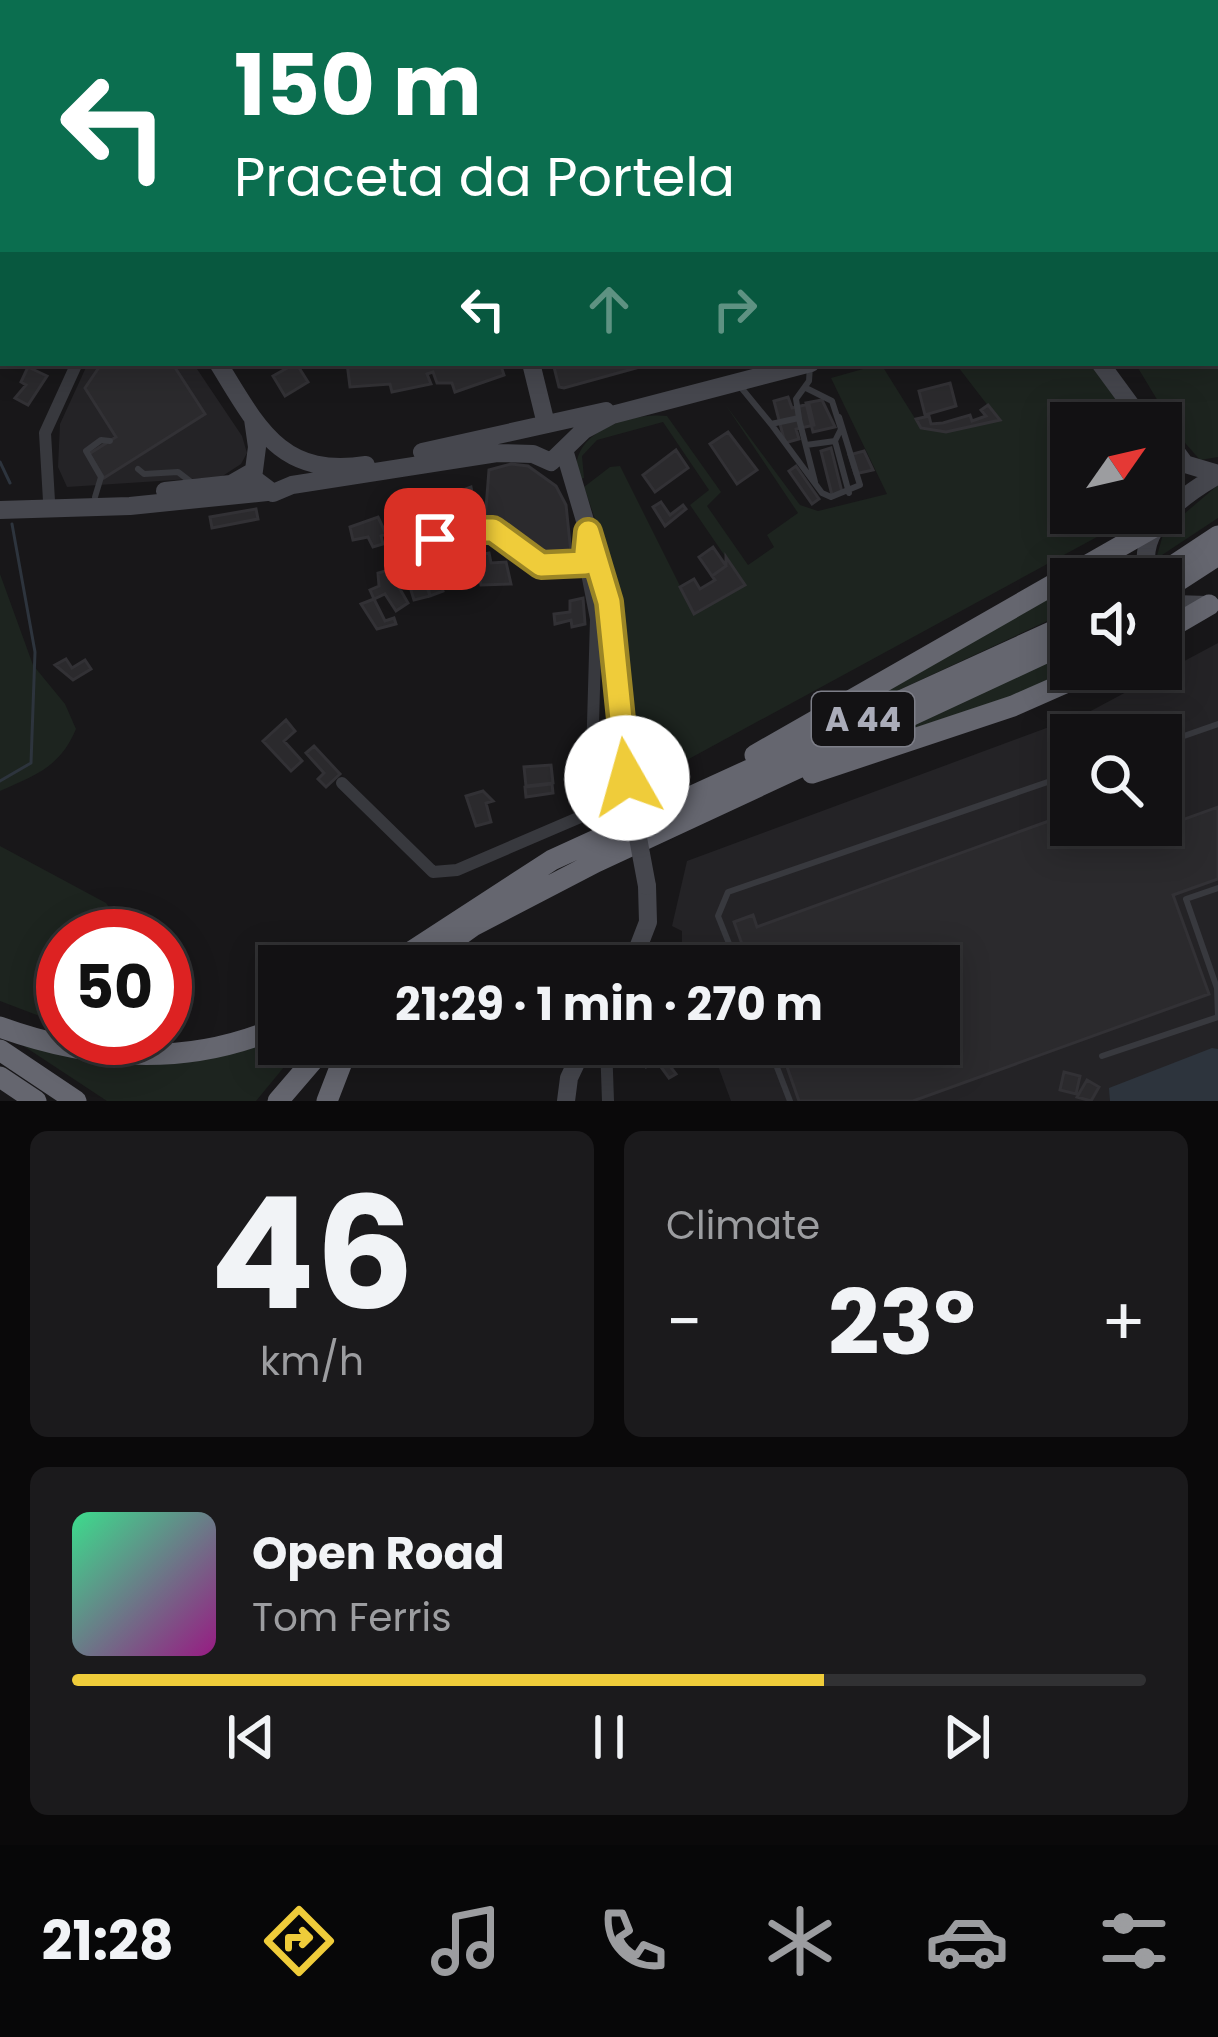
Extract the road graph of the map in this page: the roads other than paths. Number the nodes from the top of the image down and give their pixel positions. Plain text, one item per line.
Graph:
1 (76, 366) edge
2 (220, 366) edge
3 (532, 366) edge
4 (786, 366) edge
5 (810, 366) edge
6 (1102, 366) edge
7 (1120, 366) edge
8 (736, 382) junction
9 (806, 388) junction
10 (1129, 402) edge
11 (1143, 402) edge
12 (627, 410) junction
13 (838, 417) junction
14 (799, 418) junction
15 (253, 419) junction
16 (771, 424) junction
17 (545, 425) junction
18 (110, 441) dead end
19 (835, 441) junction
20 (806, 446) junction
21 (566, 450) junction
22 (291, 456) junction
23 (539, 458) junction
24 (1182, 460) edge
25 (254, 464) junction
26 (138, 469) dead end
27 (1218, 474) edge
28 (292, 485) junction
29 (816, 485) junction
30 (571, 487) junction
31 (199, 488) junction
32 (267, 492) junction
33 (849, 493) junction
34 (95, 497) junction
35 (49, 500) junction
36 (1182, 501) edge
37 (3, 510) edge
38 (588, 532) junction
39 (1142, 534) edge
40 (1218, 536) edge
41 (404, 548) dead end
42 (1218, 555) edge
43 (585, 563) junction
44 (1182, 566) edge
45 (1182, 573) edge
46 (1182, 604) edge
47 (1214, 604) edge
48 (1182, 621) edge
49 (1050, 633) edge
50 (1050, 651) edge
51 (1050, 690) edge
52 (1218, 724) edge
53 (1182, 737) edge
54 (1050, 782) edge
55 (343, 783) dead end
56 (709, 807) junction
57 (654, 812) junction
58 (1218, 888) edge
59 (420, 945) edge
60 (448, 945) edge
61 (639, 945) edge
62 (729, 945) edge
63 (0, 1027) edge
64 (258, 1034) edge
65 (0, 1050) edge
66 (1102, 1056) dead end
67 (295, 1065) edge
68 (309, 1065) edge
69 (341, 1065) edge
70 (575, 1065) edge
71 (607, 1065) edge
72 (776, 1065) edge
73 (0, 1077) edge
74 (36, 1101) edge
75 (76, 1101) edge
76 (265, 1101) edge
77 (278, 1101) edge
78 (327, 1101) edge
79 (566, 1101) edge
80 (608, 1101) edge
81 (790, 1101) edge

1 - 35 street
2 - 15 main road
3 - 17 main road
4 - 8 main road
5 - 9 lane
6 - 10 main road
7 - 11 main road
8 - 12 main road
8 - 16 lane
9 - 13 lane
9 - 14 lane
12 - 17 main road
12 - 21 main road
13 - 19 lane
13 - 33 lane
14 - 16 lane
14 - 20 lane
15 - 22 main road
15 - 25 main road
16 - 29 lane
17 - 21 main road
17 - 22 main road
17 - 23 main road
18 - 34 lane
19 - 20 lane
19 - 33 lane
20 - 29 lane
21 - 23 main road
21 - 30 main road
22 - 25 main road
22 - 28 main road
23 - 28 main road
23 - 30 main road
24 - 27 main road
25 - 31 main road
25 - 32 main road
26 - 31 lane
27 - 36 main road
28 - 32 main road
29 - 33 lane
30 - 38 main road
31 - 34 main road
32 - 37 main road
34 - 35 main road
35 - 37 main road
38 - 43 street
38 - 61 main road, bridge
39 - 57 highway
40 - 44 highway
41 - 43 street
42 - 45 highway
43 - 55 street
46 - 47 main road
47 - 48 highway
49 - 57 highway, A 44
50 - 56 highway, A 44
51 - 56 highway
52 - 53 lane
54 - 62 lane
56 - 60 highway, A 44
57 - 59 highway, A 44
58 - 66 lane
63 - 64 highway
65 - 75 highway
67 - 76 highway
68 - 77 highway
69 - 78 highway
70 - 79 main road
71 - 80 street
72 - 81 lane
73 - 74 highway

